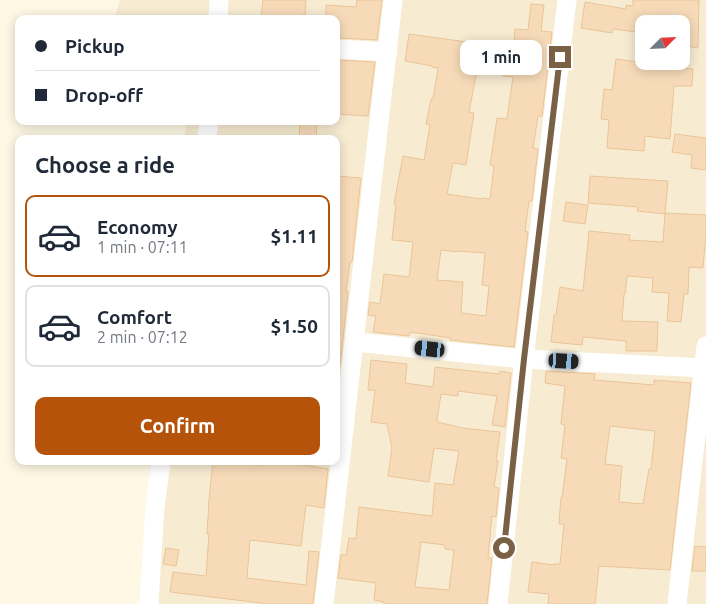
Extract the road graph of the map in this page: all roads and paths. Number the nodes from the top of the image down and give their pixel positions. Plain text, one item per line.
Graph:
1 (219, 0) edge
2 (394, 0) edge
3 (567, 0) edge
4 (218, 15) edge
5 (340, 49) edge
6 (388, 52) junction
7 (355, 342) junction
8 (706, 346) edge
9 (524, 359) junction
10 (703, 368) junction
11 (160, 465) edge
12 (149, 604) edge
13 (324, 604) edge
14 (498, 604) edge
15 (677, 604) edge

1 - 4 street
2 - 6 street
3 - 9 street
5 - 6 street
6 - 7 street
7 - 9 street
7 - 13 street
8 - 10 street
9 - 10 street
9 - 14 street
10 - 15 street
11 - 12 street

